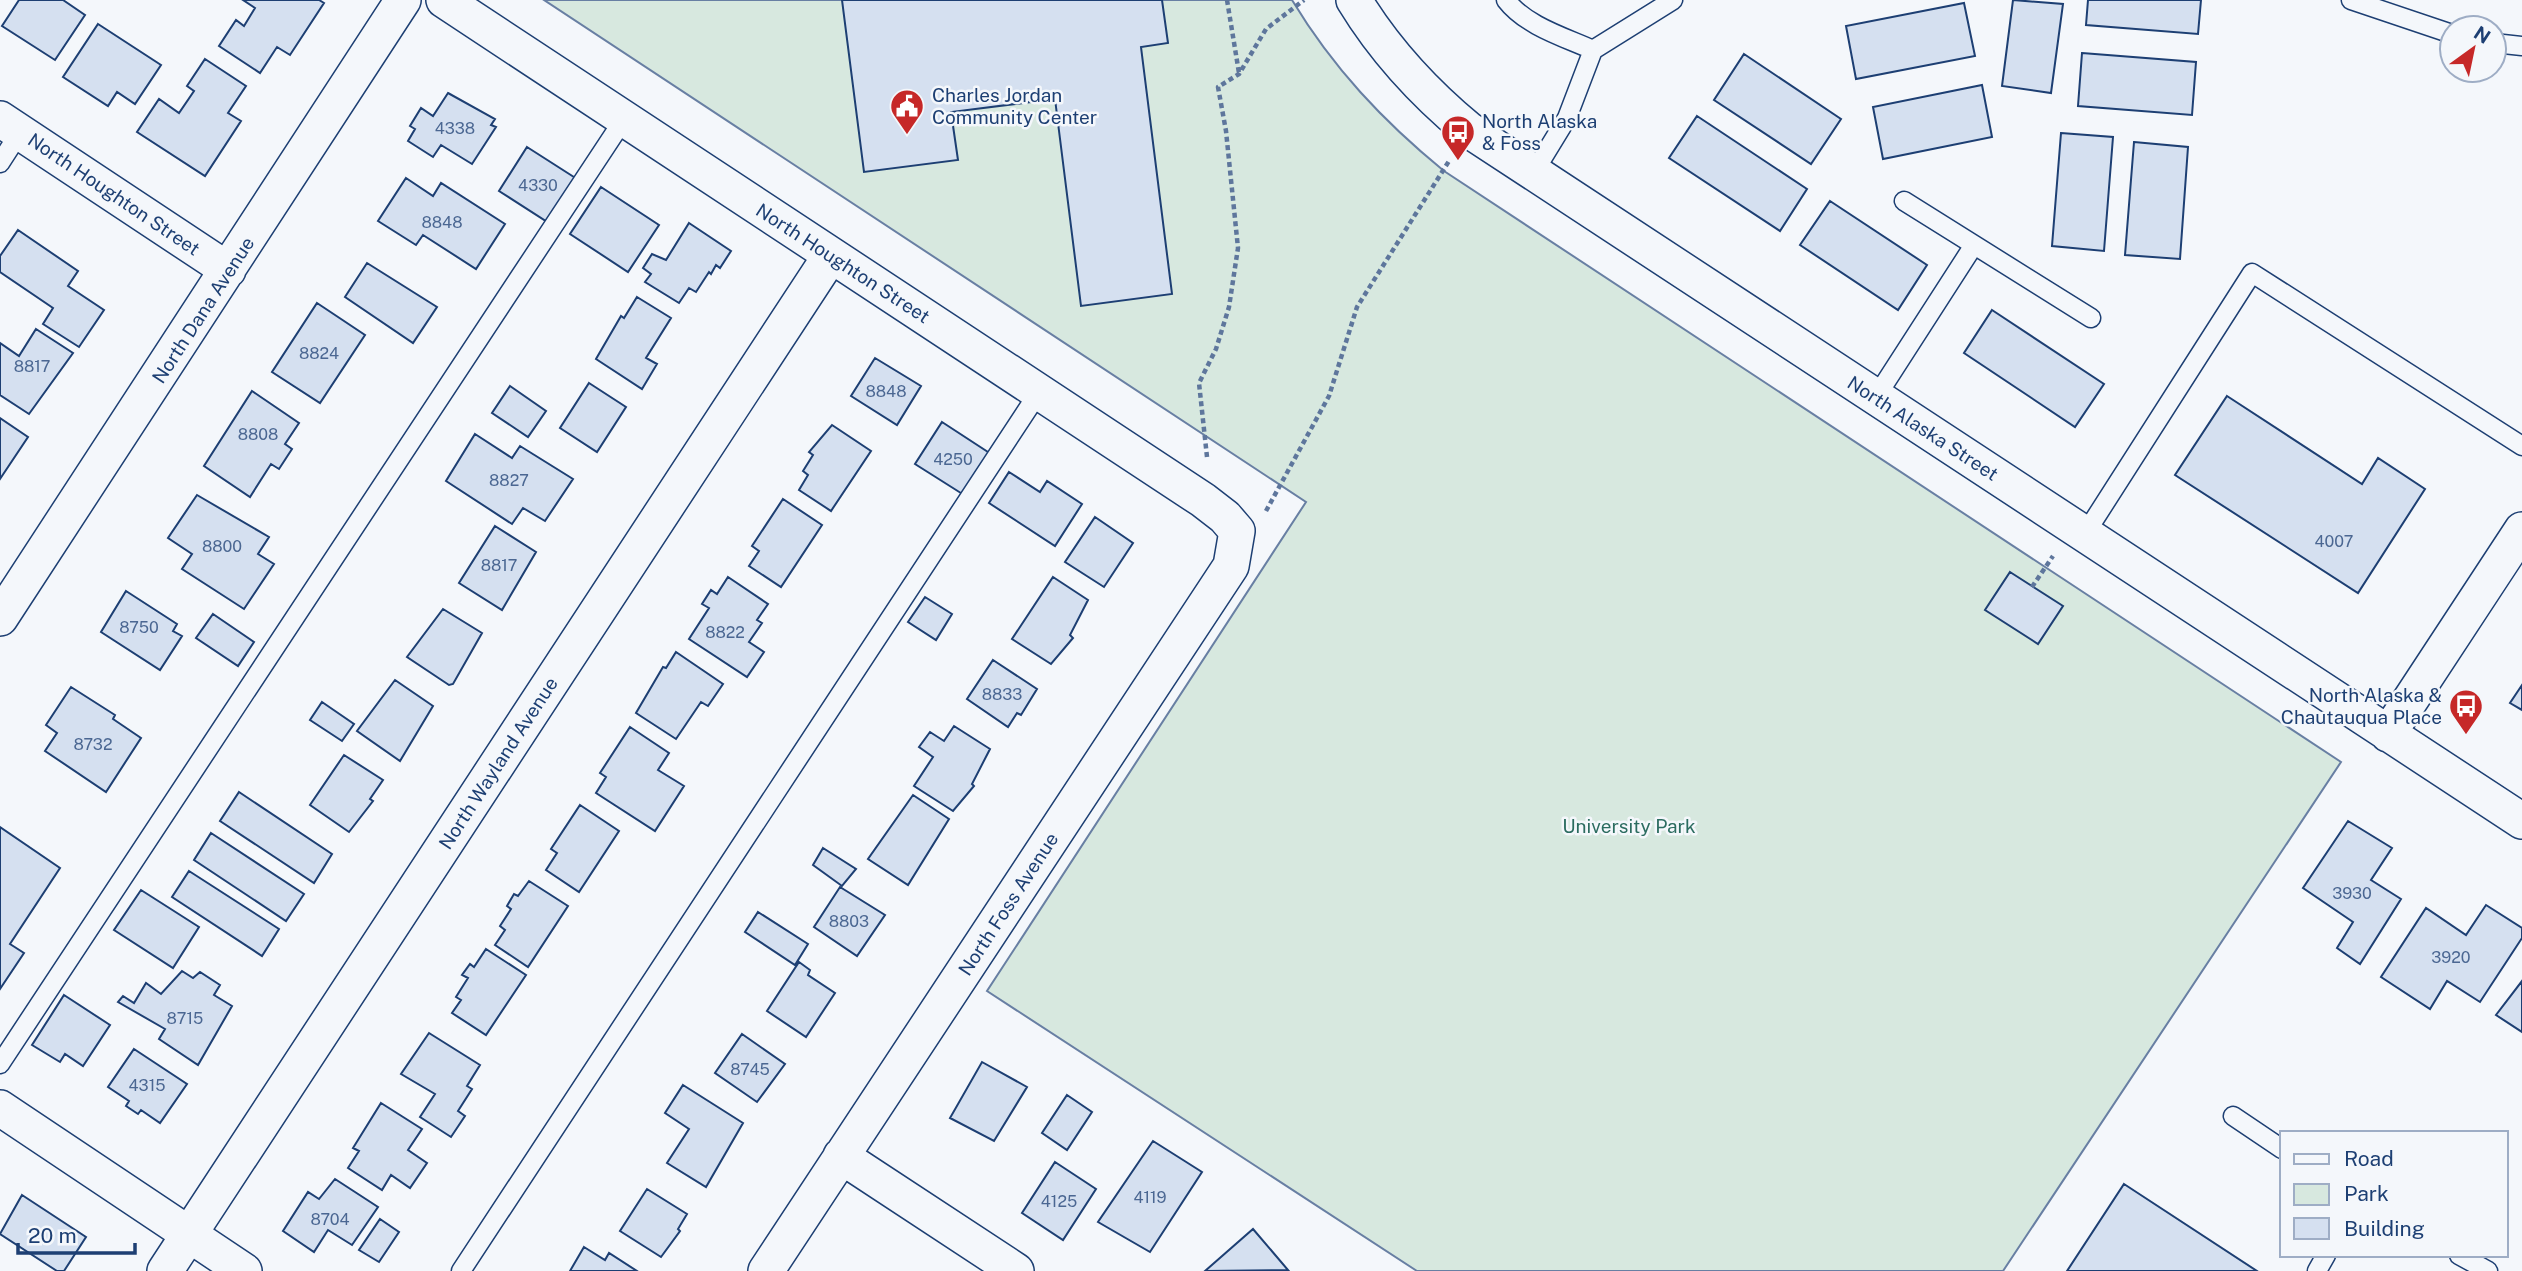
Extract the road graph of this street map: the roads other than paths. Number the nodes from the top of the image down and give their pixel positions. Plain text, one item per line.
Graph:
1 (403, 0) edge
2 (444, 0) edge
3 (1354, 0) edge
4 (1506, 0) edge
5 (1674, 0) edge
6 (2352, 0) edge
7 (2438, 29) edge
8 (1593, 50) junction
9 (624, 119) junction
10 (10, 125) edge
11 (0, 163) edge
12 (1534, 172) junction
13 (1904, 201) dead end
14 (1974, 245) junction
15 (831, 255) junction
16 (228, 270) junction
17 (2091, 318) dead end
18 (1039, 392) junction
19 (1876, 397) junction
20 (2522, 446) edge
21 (2522, 530) edge
22 (1237, 531) joint
23 (2085, 534) junction
24 (0, 618) edge
25 (2388, 734) junction
26 (2522, 821) edge
27 (0, 1063) edge
28 (0, 1108) edge
29 (2233, 1116) dead end
30 (2280, 1148) edge
31 (841, 1156) junction
32 (189, 1235) junction
33 (2463, 1257) edge
34 (165, 1271) edge
35 (244, 1271) edge
36 (461, 1271) edge
37 (766, 1271) edge
38 (1016, 1271) edge
39 (2488, 1271) edge

1 - 16 street, North Dana Avenue
2 - 9 street, North Houghton Street
3 - 12 street, North Alaska Street
4 - 8 lane
5 - 8 lane
6 - 7 lane
8 - 12 lane
9 - 15 street, North Houghton Street
9 - 27 lane
10 - 11 lane
10 - 16 street, North Houghton Street
12 - 19 street, North Alaska Street
13 - 14 lane
14 - 17 lane
14 - 19 lane
15 - 18 street, North Houghton Street
15 - 32 street, North Wayland Avenue
16 - 24 street, North Dana Avenue
18 - 22 street, North Houghton Street
18 - 36 lane
19 - 23 street, North Alaska Street
20 - 23 lane
21 - 25 street
22 - 31 street, North Foss Avenue
23 - 25 street, North Alaska Street
25 - 26 street, North Alaska Street
28 - 32 street
29 - 30 lane
31 - 37 street, North Foss Avenue
31 - 38 street
32 - 34 street, North Wayland Avenue
32 - 35 street
33 - 39 lane

